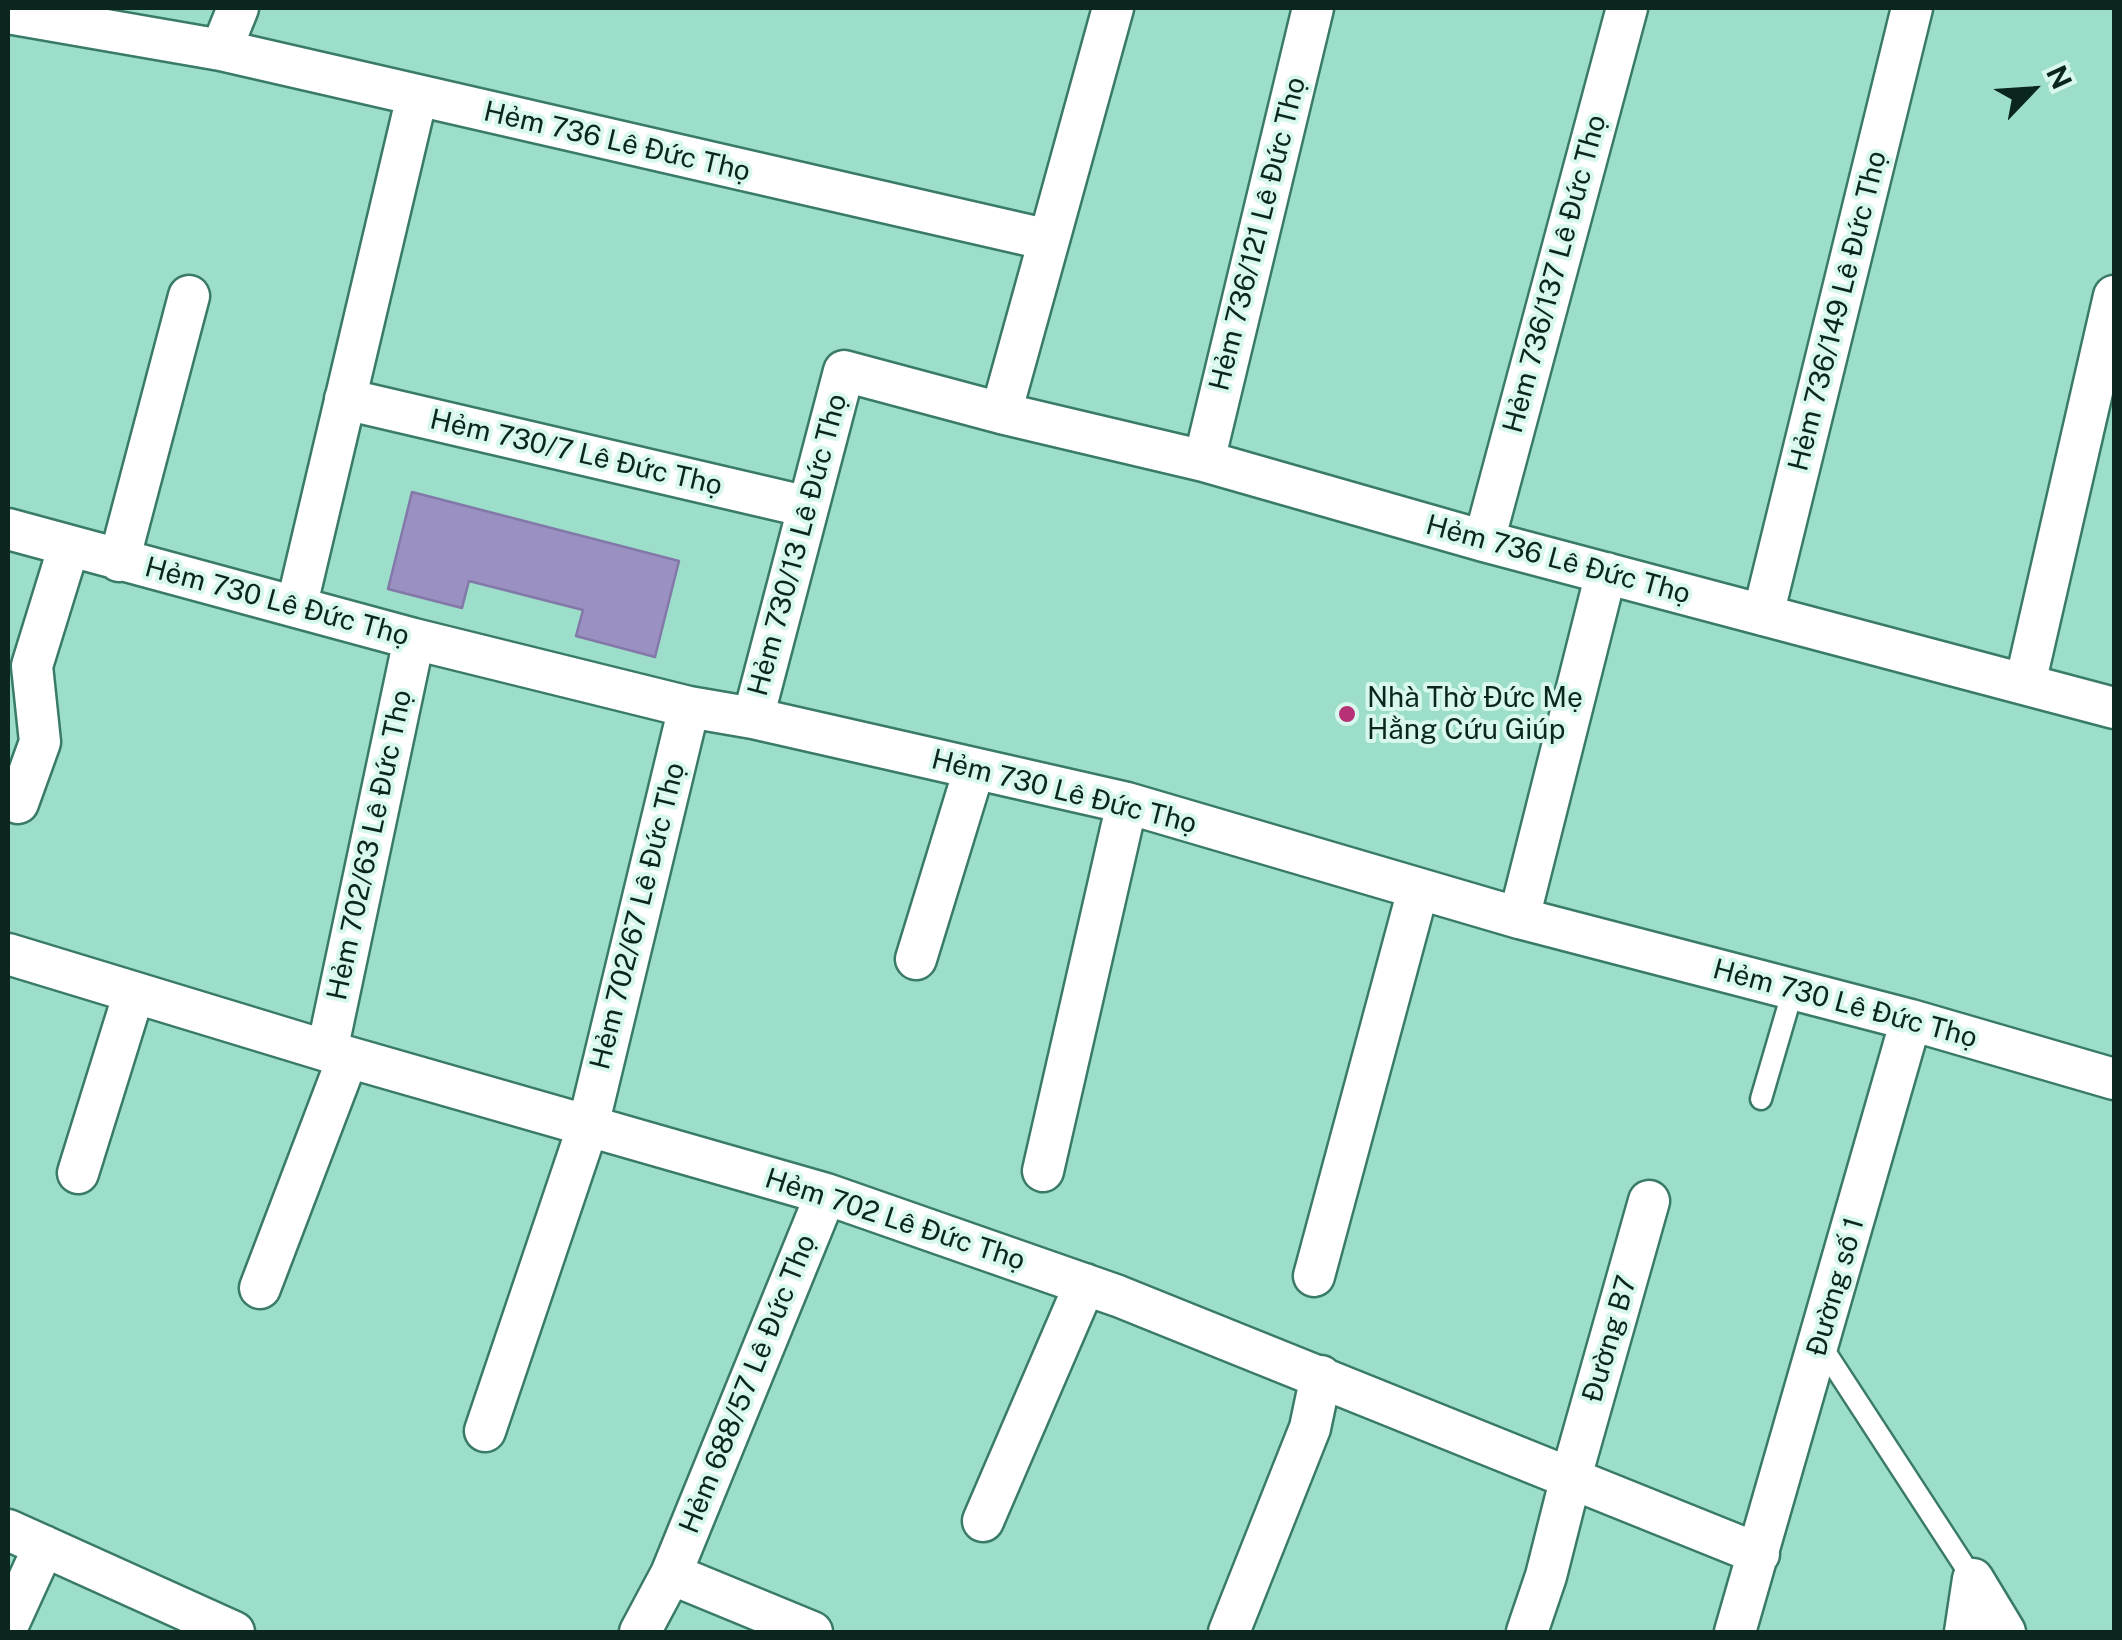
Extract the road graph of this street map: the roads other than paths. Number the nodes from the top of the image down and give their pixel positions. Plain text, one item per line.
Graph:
1 (238, 8) edge
2 (1113, 8) edge
3 (1313, 8) edge
4 (1627, 8) edge
5 (1912, 8) edge
6 (8, 13) edge
7 (222, 50) junction
8 (418, 96) junction
9 (1049, 240) junction
10 (189, 296) dead end
11 (2114, 296) edge
12 (844, 371) joint
13 (345, 399) junction
14 (1001, 413) junction
15 (1204, 461) junction
16 (808, 507) junction
17 (8, 528) edge
18 (1484, 541) junction
19 (69, 546) junction
20 (119, 560) junction
21 (1606, 574) junction
22 (296, 604) junction
23 (1763, 615) junction
24 (414, 638) junction
25 (2025, 684) junction
26 (689, 707) junction
27 (2114, 708) edge
28 (752, 718) junction
29 (974, 770) junction
30 (18, 802) dead end
31 (1127, 803) junction
32 (1418, 890) junction
33 (1519, 918) junction
34 (8, 954) edge
35 (916, 959) dead end
36 (1793, 990) junction
37 (134, 993) junction
38 (1911, 1020) junction
39 (337, 1054) junction
40 (2114, 1079) edge
41 (1761, 1099) dead end
42 (588, 1126) junction
43 (1043, 1171) dead end
44 (78, 1173) dead end
45 (826, 1194) junction
46 (1649, 1201) dead end
47 (1314, 1276) dead end
48 (1085, 1284) junction
49 (260, 1288) dead end
50 (1820, 1344) junction
51 (1321, 1376) junction
52 (485, 1431) dead end
53 (1571, 1476) junction
54 (982, 1521) dead end
55 (26, 1538) edge
56 (1759, 1554) junction
57 (670, 1574) junction
58 (1973, 1579) junction
59 (8, 1625) edge
60 (234, 1632) edge
61 (640, 1632) edge
62 (812, 1632) edge
63 (1229, 1632) edge
64 (1527, 1632) edge
65 (1736, 1632) edge
66 (1965, 1632) edge
67 (2005, 1632) edge

1 - 7 street
2 - 9 street
3 - 15 street, Hẻm 736/121 Lê Đức Thọ
4 - 18 street, Hẻm 736/137 Lê Đức Thọ
5 - 23 street, Hẻm 736/149 Lê Đức Thọ
6 - 7 street, Hẻm 736 Lê Đức Thọ
7 - 8 street, Hẻm 736 Lê Đức Thọ
8 - 9 street, Hẻm 736 Lê Đức Thọ
8 - 13 street
9 - 14 street
10 - 20 street
11 - 25 street
12 - 14 street, Hẻm 736 Lê Đức Thọ
12 - 16 street, Hẻm 730/13 Lê Đức Thọ
13 - 16 street, Hẻm 730/7 Lê Đức Thọ
13 - 22 street
14 - 15 street, Hẻm 736 Lê Đức Thọ
15 - 18 street, Hẻm 736 Lê Đức Thọ
16 - 28 street, Hẻm 730/13 Lê Đức Thọ
17 - 19 street, Hẻm 730 Lê Đức Thọ
18 - 21 street, Hẻm 736 Lê Đức Thọ
19 - 20 street, Hẻm 730 Lê Đức Thọ
19 - 30 street
20 - 22 street, Hẻm 730 Lê Đức Thọ
21 - 23 street, Hẻm 736 Lê Đức Thọ
21 - 33 street
22 - 24 street, Hẻm 730 Lê Đức Thọ
23 - 25 street, Hẻm 736 Lê Đức Thọ
24 - 26 street, Hẻm 730 Lê Đức Thọ
24 - 39 street, Hẻm 702/63 Lê Đức Thọ
25 - 27 street, Hẻm 736 Lê Đức Thọ
26 - 28 street, Hẻm 730 Lê Đức Thọ
26 - 42 street, Hẻm 702/67 Lê Đức Thọ
28 - 29 street, Hẻm 730 Lê Đức Thọ
29 - 31 street, Hẻm 730 Lê Đức Thọ
29 - 35 street
31 - 32 street, Hẻm 730 Lê Đức Thọ
31 - 43 street
32 - 33 street, Hẻm 730 Lê Đức Thọ
32 - 47 street
33 - 36 street, Hẻm 730 Lê Đức Thọ
34 - 37 street, Hẻm 702 Lê Đức Thọ
36 - 38 street, Hẻm 730 Lê Đức Thọ
36 - 41 lane
37 - 39 street, Hẻm 702 Lê Đức Thọ
37 - 44 street
38 - 40 street, Hẻm 730 Lê Đức Thọ
38 - 50 street, Đường số 1
39 - 42 street, Hẻm 702 Lê Đức Thọ
39 - 49 street, Hẻm 702/63 Lê Đức Thọ
42 - 45 street, Hẻm 702 Lê Đức Thọ
42 - 52 street, Hẻm 702/67 Lê Đức Thọ
45 - 48 street, Hẻm 702 Lê Đức Thọ
45 - 57 street, Hẻm 688/57 Lê Đức Thọ
46 - 53 street, Đường B7
48 - 51 street, Hẻm 702 Lê Đức Thọ
48 - 54 street
50 - 56 street, Đường số 1
50 - 58 lane
51 - 53 street, Hẻm 702 Lê Đức Thọ
51 - 63 street
53 - 56 street, Hẻm 702 Lê Đức Thọ
53 - 64 street, Đường B7
55 - 59 street
55 - 60 street
56 - 65 street, Đường số 1
57 - 61 street, Hẻm 688/57 Lê Đức Thọ
57 - 62 street
58 - 66 street
58 - 67 street

